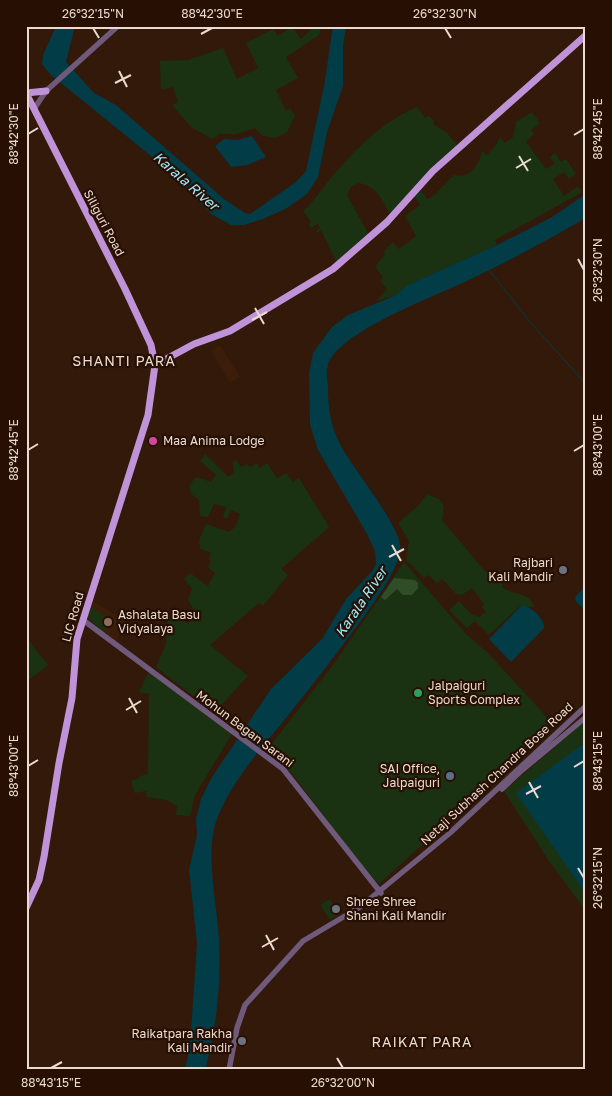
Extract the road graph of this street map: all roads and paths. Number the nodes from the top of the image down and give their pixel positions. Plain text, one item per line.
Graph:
1 (118, 26) edge
2 (586, 35) edge
3 (48, 89) junction
4 (26, 93) edge
5 (34, 108) junction
6 (155, 365) junction
7 (83, 620) junction
8 (586, 706) edge
9 (584, 719) edge
10 (499, 790) junction
11 (379, 893) junction
12 (26, 908) edge
13 (231, 1069) edge

1 - 3 street
2 - 6 main road
3 - 4 main road
3 - 5 street
4 - 5 main road, Siliguri Road
5 - 6 main road, Siliguri Road
6 - 7 main road, LIC Road
7 - 11 street, Mohun Bagan Sarani
7 - 12 main road, LIC Road
8 - 10 street, Netaji Subhash Chandra Bose Road
9 - 10 street, Netaji Subhash Chandra Bose Road
10 - 11 street, Netaji Subhash Chandra Bose Road
11 - 13 street, Netaji Subhash Chandra Bose Road

